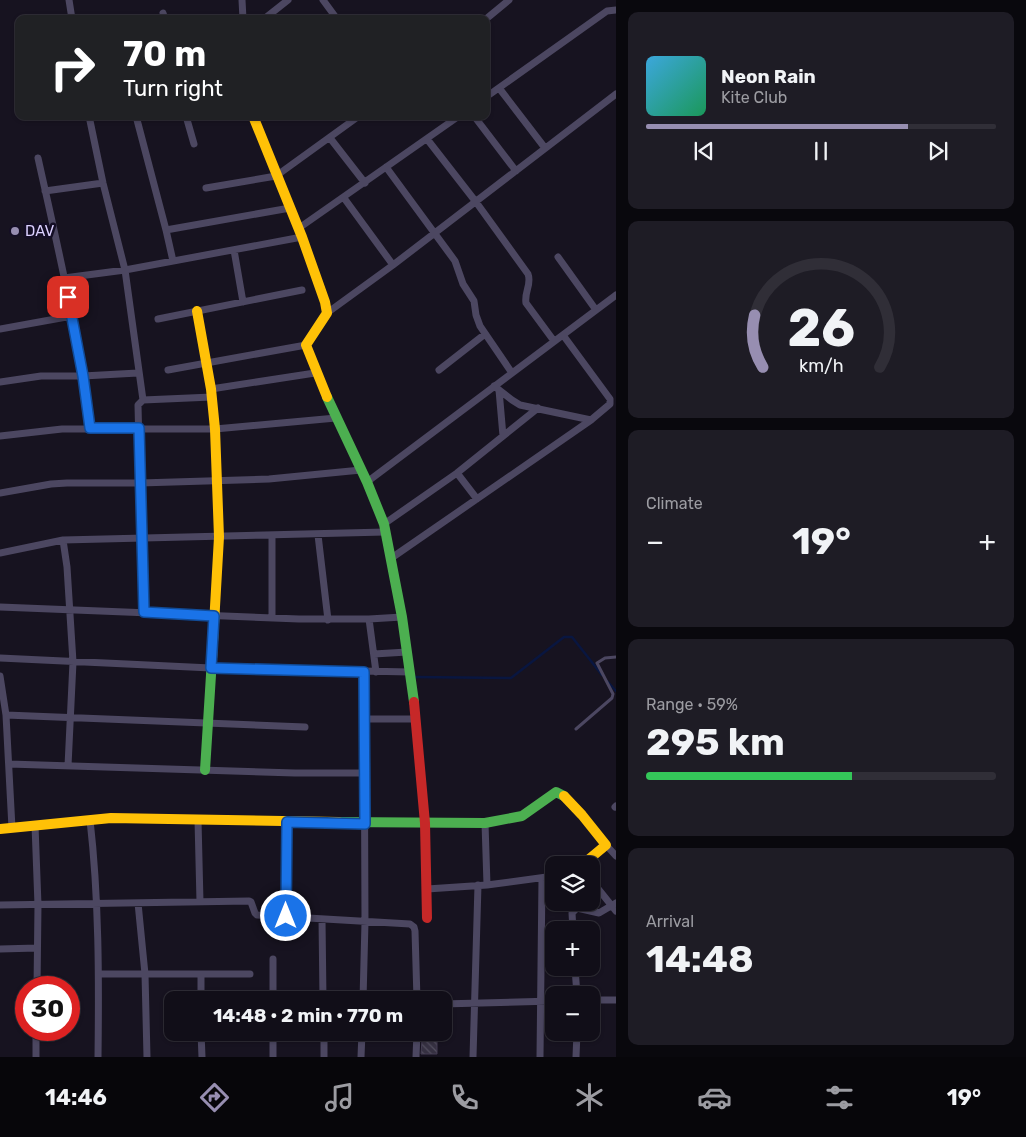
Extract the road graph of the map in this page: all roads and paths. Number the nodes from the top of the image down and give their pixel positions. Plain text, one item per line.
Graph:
1 (69, 0) edge
2 (242, 0) edge
3 (288, 0) edge
4 (323, 0) edge
5 (509, 0) edge
6 (616, 10) edge
7 (71, 15) edge
8 (244, 15) edge
9 (269, 15) edge
10 (334, 15) edge
11 (490, 16) edge
12 (499, 88) junction
13 (490, 94) edge
14 (616, 94) edge
15 (89, 120) edge
16 (137, 120) edge
17 (187, 120) edge
18 (255, 120) edge
19 (354, 120) edge
20 (453, 120) edge
21 (477, 120) edge
22 (330, 138) junction
23 (427, 139) junction
24 (194, 144) dead end
25 (545, 148) junction
26 (38, 158) dead end
27 (386, 167) junction
28 (516, 171) junction
29 (276, 176) junction
30 (365, 183) junction
31 (103, 184) junction
32 (206, 188) dead end
33 (45, 192) junction
34 (344, 198) junction
35 (476, 202) junction
36 (290, 208) junction
37 (166, 230) junction
38 (300, 232) junction
39 (434, 233) junction
40 (234, 250) junction
41 (558, 257) dead end
42 (173, 261) junction
43 (393, 265) junction
44 (125, 270) junction
45 (64, 278) junction
46 (302, 290) dead end
47 (616, 295) edge
48 (243, 302) junction
49 (596, 310) junction
50 (198, 311) junction
51 (327, 312) junction
52 (72, 316) junction
53 (158, 319) dead end
54 (0, 329) edge
55 (485, 334) junction
56 (563, 335) junction
57 (554, 342) junction
58 (306, 345) junction
59 (206, 363) junction
60 (168, 370) dead end
61 (439, 370) dead end
62 (138, 373) junction
63 (315, 373) junction
64 (512, 373) junction
65 (83, 376) junction
66 (0, 382) edge
67 (497, 388) junction
68 (211, 393) junction
69 (143, 400) junction
70 (538, 408) junction
71 (336, 418) junction
72 (591, 420) junction
73 (90, 428) junction
74 (139, 428) junction
75 (215, 429) junction
76 (0, 436) edge
77 (503, 436) junction
78 (361, 470) junction
79 (456, 473) junction
80 (217, 481) junction
81 (367, 482) junction
82 (140, 483) junction
83 (0, 493) edge
84 (477, 499) junction
85 (384, 528) junction
86 (318, 535) junction
87 (272, 536) junction
88 (219, 537) junction
89 (141, 538) junction
90 (63, 540) junction
91 (0, 553) edge
92 (390, 559) junction
93 (0, 607) edge
94 (70, 609) junction
95 (144, 612) junction
96 (214, 616) junction
97 (402, 617) junction
98 (272, 618) junction
99 (370, 619) junction
100 (328, 620) junction
101 (407, 652) junction
102 (374, 654) junction
103 (616, 657) edge
104 (0, 658) edge
105 (73, 662) junction
106 (211, 668) junction
107 (364, 672) junction
108 (376, 672) junction
109 (410, 672) junction
110 (0, 676) edge
111 (6, 715) junction
112 (70, 718) junction
113 (364, 719) junction
114 (416, 719) junction
115 (209, 723) junction
116 (305, 727) dead end
117 (576, 729) dead end
118 (9, 764) junction
119 (68, 766) junction
120 (204, 770) junction
121 (364, 773) junction
122 (90, 820) junction
123 (198, 820) junction
124 (287, 822) junction
125 (425, 823) junction
126 (485, 823) junction
127 (365, 824) junction
128 (35, 825) junction
129 (12, 828) junction
130 (0, 829) edge
131 (606, 845) junction
132 (593, 856) edge
133 (616, 856) edge
134 (542, 878) junction
135 (545, 878) edge
136 (487, 884) junction
137 (478, 885) junction
138 (427, 889) junction
139 (600, 890) edge
140 (200, 902) junction
141 (138, 903) junction
142 (97, 904) junction
143 (0, 905) edge
144 (38, 905) junction
145 (615, 907) edge
146 (286, 916) junction
147 (427, 918) dead end
148 (322, 919) junction
149 (572, 921) edge
150 (365, 922) junction
151 (37, 948) junction
152 (0, 949) edge
153 (273, 959) dead end
154 (99, 974) junction
155 (145, 974) junction
156 (201, 974) junction
157 (250, 974) dead end
158 (37, 976) edge
159 (201, 991) edge
160 (273, 991) edge
161 (323, 991) edge
162 (363, 991) edge
163 (417, 991) edge
164 (600, 1000) edge
165 (616, 1000) edge
166 (542, 1001) junction
167 (475, 1003) junction
168 (452, 1004) edge
169 (36, 1041) edge
170 (201, 1041) edge
171 (273, 1041) edge
172 (324, 1041) edge
173 (362, 1041) edge
174 (416, 1041) edge
175 (577, 1041) edge
176 (36, 1057) edge
177 (98, 1057) edge
178 (147, 1057) edge
179 (202, 1057) edge
180 (273, 1057) edge
181 (324, 1057) edge
182 (361, 1057) edge
183 (416, 1057) edge
184 (473, 1057) edge
185 (540, 1057) edge
186 (576, 1057) edge

1 - 7 street
2 - 8 street
3 - 9 street
4 - 10 street
5 - 11 street
6 - 12 street
12 - 13 street
12 - 25 street
14 - 25 street
15 - 31 street
16 - 37 street
17 - 24 street
18 - 29 street
19 - 22 street
20 - 23 street
21 - 28 street
22 - 29 street
22 - 30 street
23 - 27 street
23 - 35 street
25 - 28 street
26 - 33 street
27 - 30 street
27 - 39 street
28 - 35 street
29 - 32 street
29 - 36 street
30 - 34 street
31 - 33 street
31 - 44 street
33 - 45 street
34 - 38 street
34 - 43 street
35 - 39 street
35 - 57 street
36 - 37 street
36 - 38 street
37 - 42 street
38 - 40 street
38 - 51 street
39 - 43 street
39 - 55 street
40 - 42 street
40 - 48 street
41 - 49 street
42 - 44 street
43 - 51 street
44 - 45 street
44 - 62 street
45 - 52 street
46 - 48 street
47 - 49 street
48 - 50 street
49 - 56 street
50 - 53 street
50 - 59 street
51 - 58 street
52 - 54 street
52 - 65 street
55 - 61 street
55 - 64 street
56 - 57 street
56 - 72 street
57 - 64 street
58 - 59 street
58 - 63 street
59 - 60 street
59 - 68 street
62 - 65 street
62 - 69 street
63 - 68 street
63 - 71 street
64 - 67 street
65 - 66 street
65 - 73 street
67 - 70 street
67 - 77 street
67 - 81 street
68 - 69 street
68 - 75 street
69 - 74 street
70 - 72 street
70 - 77 street
71 - 75 street
71 - 78 street
72 - 84 street
73 - 74 street
73 - 76 street
74 - 75 street
74 - 82 street
75 - 80 street
77 - 79 street
78 - 80 street
78 - 81 street
79 - 84 street
79 - 85 street
80 - 82 street
80 - 88 street
81 - 85 street
82 - 83 street
82 - 89 street
84 - 92 street
85 - 86 street
85 - 92 street
86 - 87 street
86 - 100 street
87 - 88 street
87 - 98 street
88 - 89 street
88 - 96 street
89 - 90 street
89 - 95 street
90 - 91 street
90 - 94 street
92 - 97 street
93 - 94 street
94 - 95 street
94 - 105 street
95 - 96 street
96 - 98 street
96 - 106 street
97 - 99 street
97 - 101 street
98 - 100 street
99 - 100 street
99 - 102 street
101 - 102 street
101 - 109 street
102 - 108 street
103 - 117 lane
104 - 105 street
105 - 106 street
105 - 112 street
106 - 107 street
106 - 115 street
107 - 108 street
107 - 113 street
108 - 109 street
109 - 114 street
110 - 111 street
111 - 112 street
111 - 118 street
112 - 115 street
112 - 119 street
113 - 114 street
113 - 121 street
114 - 125 street
115 - 116 street
115 - 120 street
118 - 119 street
118 - 129 street
119 - 120 street
120 - 121 street
121 - 127 street
122 - 123 street
122 - 128 street
122 - 142 street
123 - 124 street
123 - 140 street
124 - 127 street
124 - 146 street
125 - 126 street
125 - 127 street
125 - 138 street
126 - 131 street
126 - 136 street
127 - 150 street
128 - 129 street
128 - 144 street
129 - 130 street
131 - 132 street
131 - 133 street
134 - 135 street
134 - 136 street
134 - 166 street
136 - 137 street
137 - 138 street
137 - 167 street
138 - 147 street
139 - 145 street
140 - 141 street
140 - 146 street
141 - 142 street
141 - 155 street
142 - 144 street
142 - 154 street
143 - 144 street
144 - 151 street
145 - 149 street
146 - 148 street
148 - 150 street
148 - 161 street
150 - 162 street
150 - 163 street
151 - 152 street
151 - 158 street
153 - 160 street
154 - 155 street
154 - 177 street
155 - 156 street
155 - 178 street
156 - 157 street
156 - 159 street
164 - 165 street
166 - 167 street
166 - 185 street
167 - 168 street
167 - 184 street
169 - 176 street
170 - 179 street
171 - 180 street
172 - 181 street
173 - 182 street
174 - 183 street
175 - 186 street

